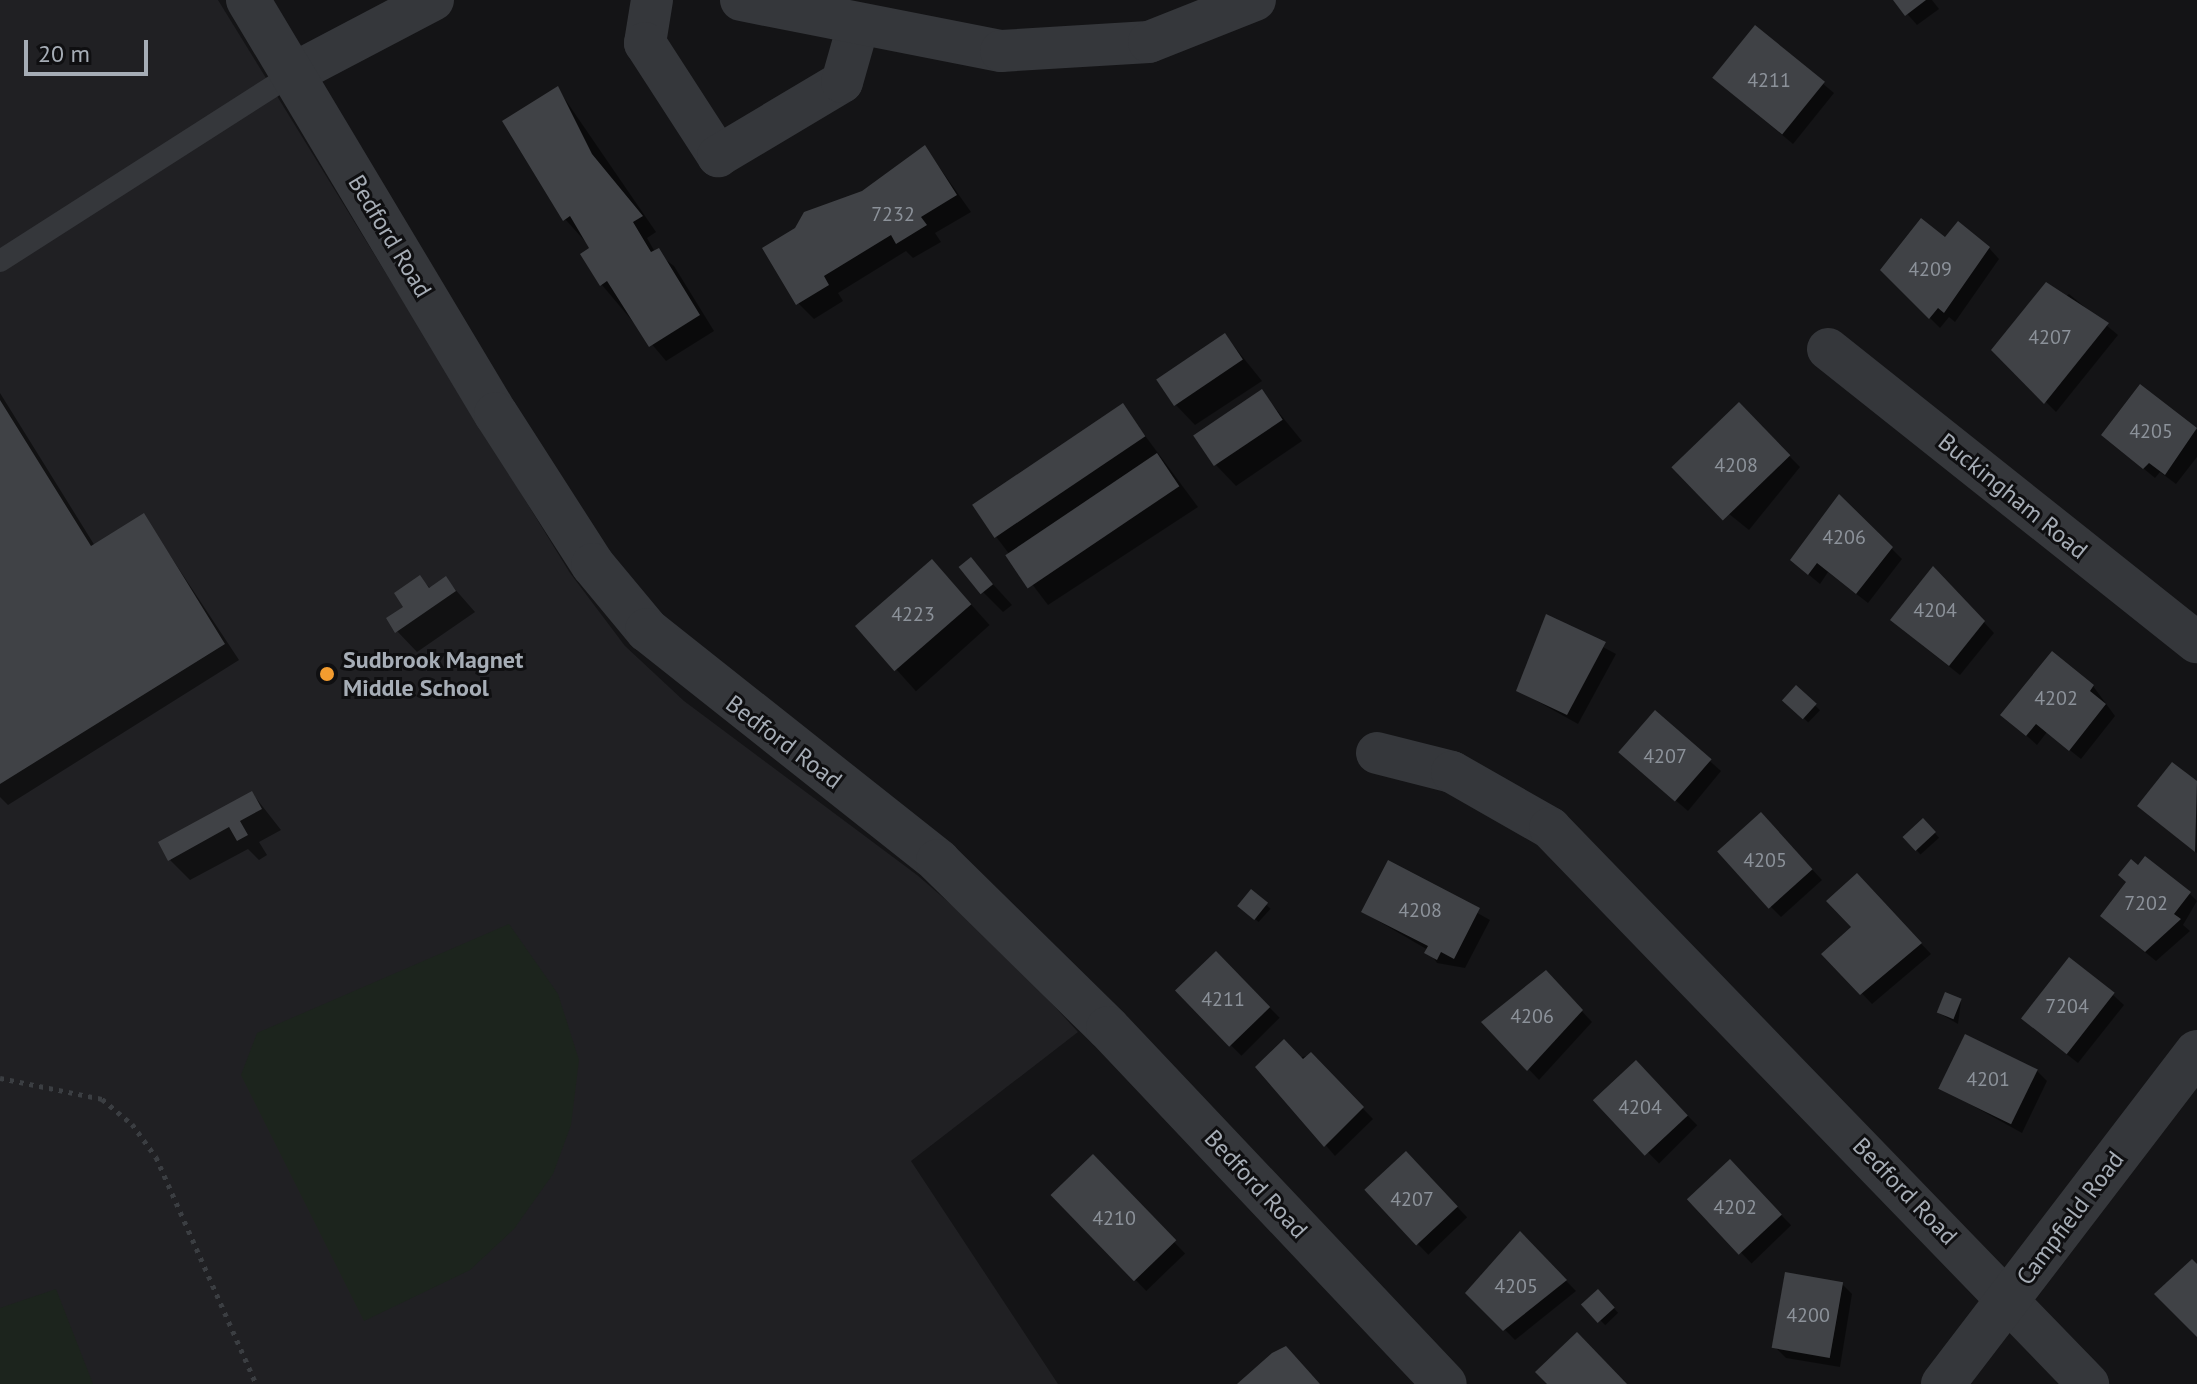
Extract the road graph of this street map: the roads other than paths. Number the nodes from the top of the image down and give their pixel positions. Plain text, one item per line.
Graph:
1 (248, 0) edge
2 (433, 0) edge
3 (652, 0) edge
4 (741, 0) edge
5 (1255, 0) edge
6 (858, 26) junction
7 (294, 73) junction
8 (0, 261) edge
9 (1828, 349) dead end
10 (2197, 642) edge
11 (1377, 753) dead end
12 (2197, 1052) edge
13 (2009, 1299) junction
14 (1445, 1384) edge
15 (1943, 1384) edge
16 (2088, 1384) edge

1 - 7 street, Bedford Road
2 - 7 street
3 - 6 street
4 - 6 street
5 - 6 street
7 - 8 lane
7 - 14 street, Bedford Road
9 - 10 street, Buckingham Road
11 - 13 street, Bedford Road
12 - 13 street, Campfield Road
13 - 15 street, Campfield Road
13 - 16 street, Bedford Road

